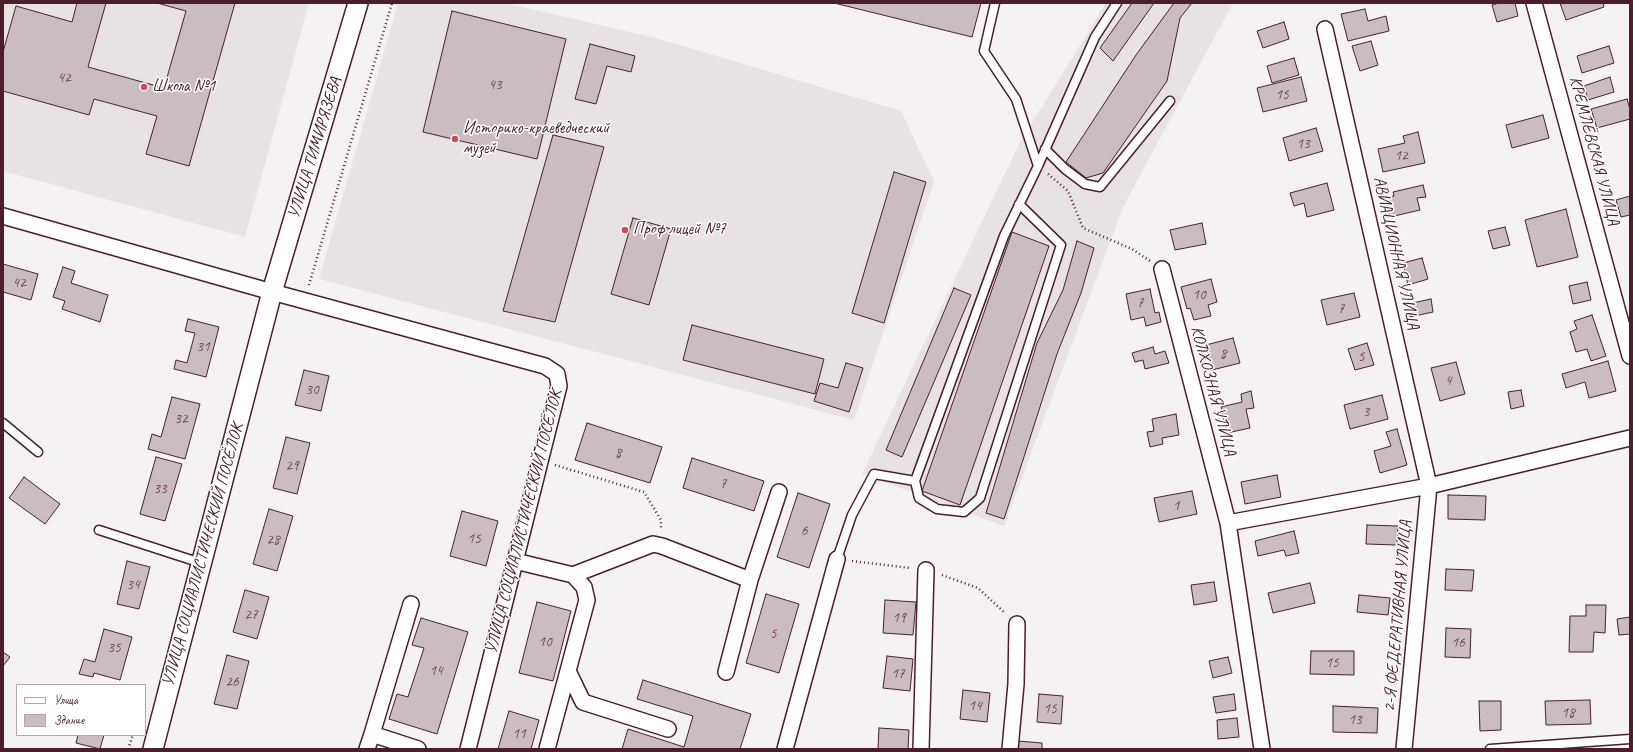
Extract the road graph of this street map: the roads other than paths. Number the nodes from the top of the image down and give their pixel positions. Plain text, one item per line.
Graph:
1 (358, 3) edge
2 (995, 3) edge
3 (1117, 3) edge
4 (1534, 3) edge
5 (1325, 29) dead end
6 (1170, 101) dead end
7 (1045, 149) junction
8 (1038, 166) junction
9 (1019, 204) junction
10 (3, 216) edge
11 (1162, 269) road end
12 (272, 292) junction
13 (1630, 356) edge
14 (3, 423) edge
15 (1630, 438) edge
16 (38, 452) dead end
17 (916, 481) junction
18 (1429, 486) junction
19 (779, 492) dead end
20 (1228, 523) junction
21 (99, 530) dead end
22 (837, 559) joint
23 (515, 561) junction
24 (201, 563) junction
25 (926, 570) dead end
26 (574, 575) junction
27 (750, 580) junction
28 (411, 604) dead end
29 (1017, 624) dead end
30 (568, 671) junction
31 (726, 672) dead end
32 (668, 729) dead end
33 (372, 734) junction
34 (1630, 739) edge
35 (153, 749) edge
36 (368, 749) edge
37 (418, 749) edge
38 (468, 749) edge
39 (547, 749) edge
40 (785, 749) edge
41 (921, 749) edge
42 (1010, 749) edge
43 (1262, 749) edge
44 (1404, 749) edge
45 (1490, 749) edge

1 - 12 street, УЛИЦА ТИМИРЯЗЕВА
2 - 8 lane
3 - 7 lane
4 - 13 street, КРЕМЛЁВСКАЯ УЛИЦА
5 - 18 street, АВИАЦИОННАЯ УЛИЦА
6 - 7 lane
7 - 8 lane
8 - 9 lane
9 - 17 lane
9 - 17 lane
10 - 12 street, УЛИЦА СОЦИАЛИСТИЧЕСКИЙ ПОСЁЛОК
11 - 20 street, КОЛХОЗНАЯ УЛИЦА
12 - 23 street, УЛИЦА СОЦИАЛИСТИЧЕСКИЙ ПОСЁЛОК
12 - 24 street, УЛИЦА СОЦИАЛИСТИЧЕСКИЙ ПОСЁЛОК
14 - 16 lane
15 - 18 street
17 - 22 lane
18 - 20 street
18 - 44 street, 2-Я ФЕДЕРАТИВНАЯ УЛИЦА
19 - 27 street
20 - 43 street
21 - 24 lane
22 - 40 street
23 - 26 street
23 - 38 street, УЛИЦА СОЦИАЛИСТИЧЕСКИЙ ПОСЁЛОК
24 - 35 street, УЛИЦА СОЦИАЛИСТИЧЕСКИЙ ПОСЁЛОК
25 - 41 street
26 - 27 street
26 - 30 street
27 - 31 street
28 - 33 street
29 - 42 street
30 - 32 street
30 - 39 street
33 - 36 street
33 - 37 street
34 - 45 lane

